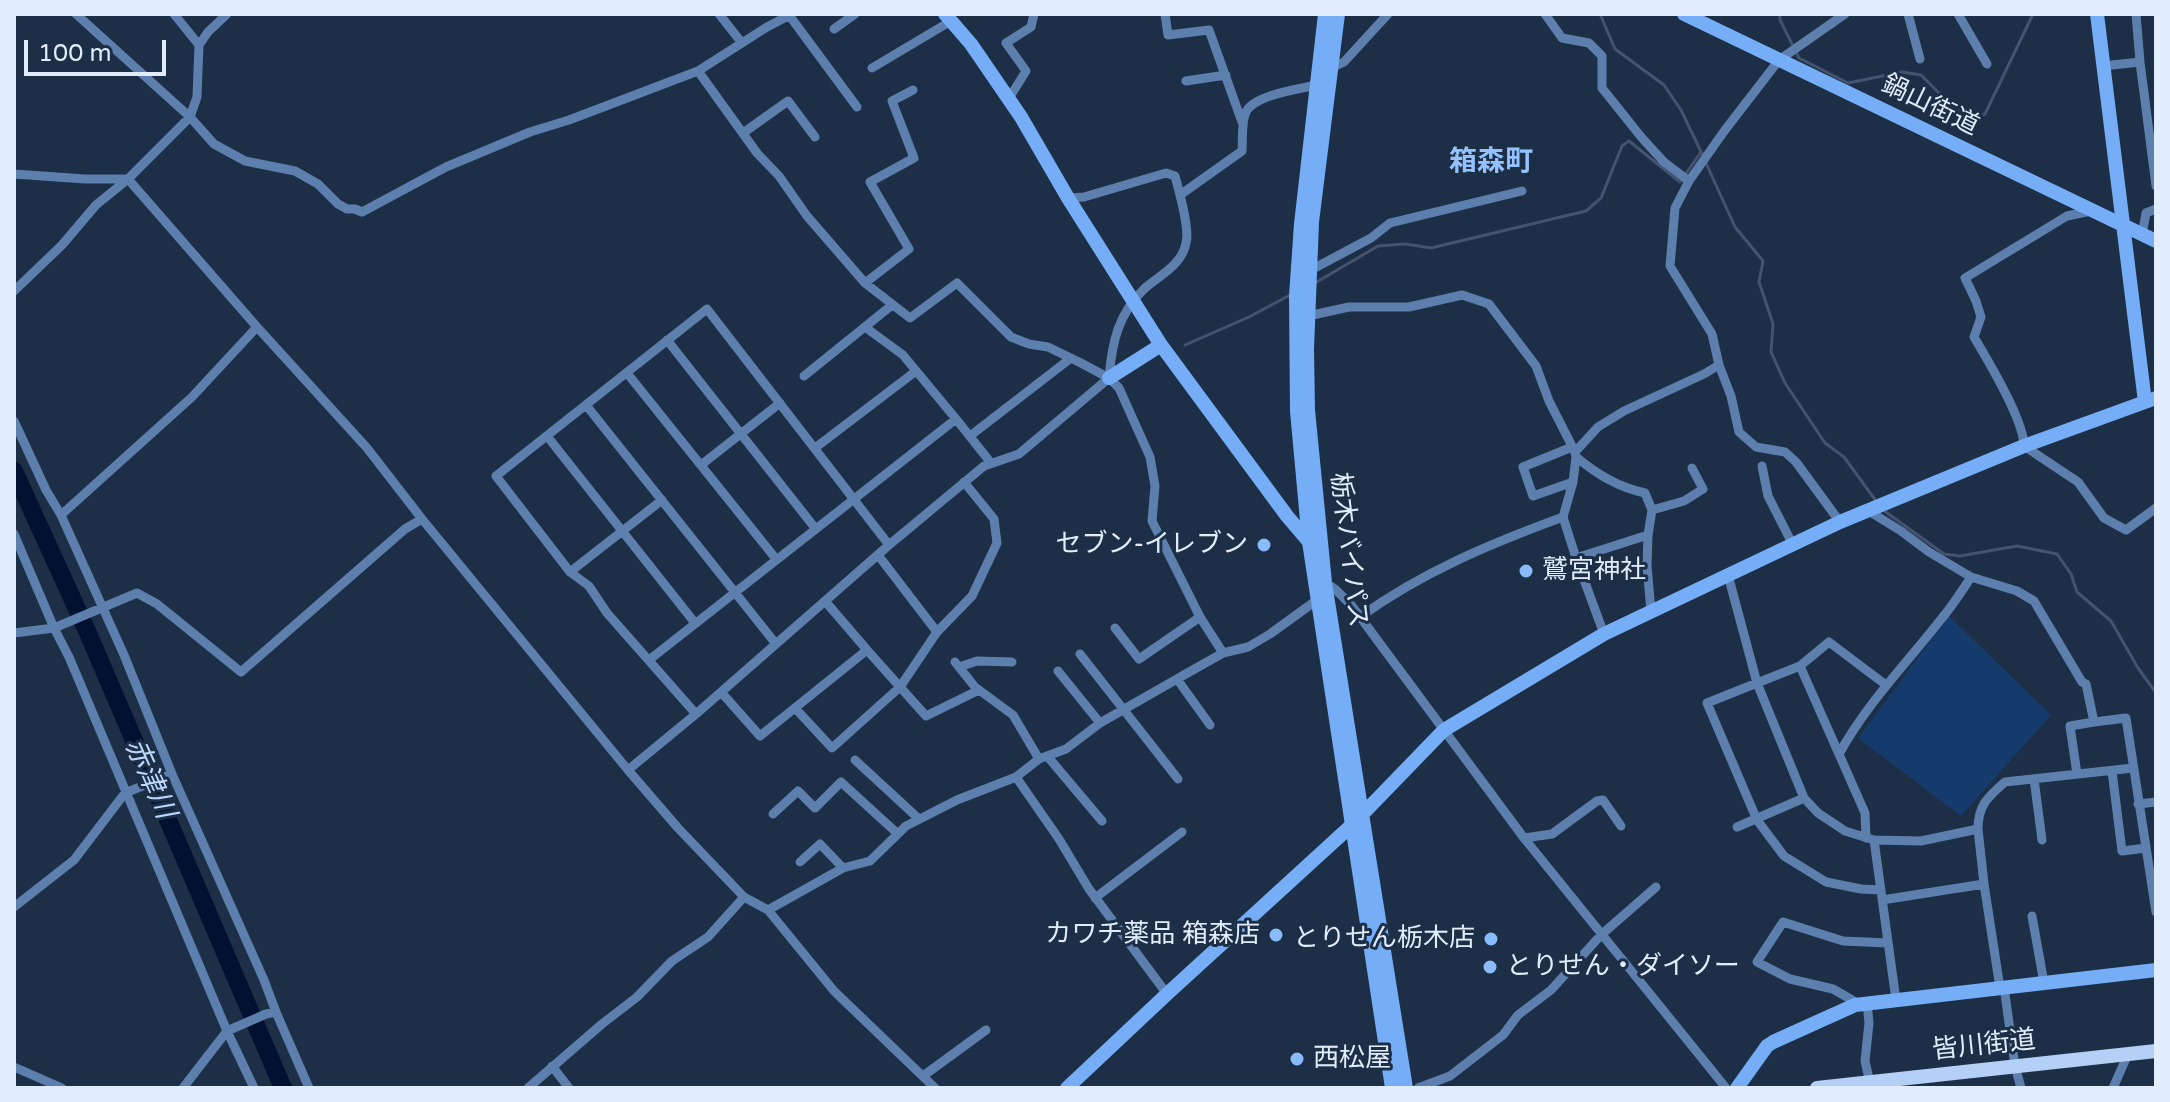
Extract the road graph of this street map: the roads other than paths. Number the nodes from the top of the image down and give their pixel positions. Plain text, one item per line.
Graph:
1 (76, 14) edge
2 (174, 14) edge
3 (227, 14) edge
4 (719, 14) edge
5 (791, 14) edge
6 (855, 14) edge
7 (1034, 14) edge
8 (1165, 14) edge
9 (1325, 14) edge
10 (1338, 14) edge
11 (1388, 14) edge
12 (1545, 14) edge
13 (1684, 14) edge
14 (1845, 14) edge
15 (1908, 14) edge
16 (1958, 14) edge
17 (2097, 14) edge
18 (2136, 14) edge
19 (948, 18) edge
20 (1700, 19) edge
21 (834, 29) dead end
22 (742, 43) junction
23 (199, 45) junction
24 (1920, 59) dead end
25 (1779, 60) junction
26 (2140, 62) junction
27 (1987, 64) dead end
28 (2103, 66) junction
29 (872, 68) dead end
30 (1331, 68) junction
31 (698, 71) junction
32 (1226, 75) junction
33 (1186, 81) dead end
34 (1317, 85) junction
35 (913, 90) dead end
36 (1008, 100) junction
37 (857, 107) dead end
38 (190, 117) junction
39 (1244, 125) junction
40 (743, 133) junction
41 (815, 137) dead end
42 (14, 174) edge
43 (128, 179) junction
44 (1689, 181) junction
45 (2156, 186) edge
46 (1522, 191) dead end
47 (1180, 195) junction
48 (1068, 198) junction
49 (2156, 209) edge
50 (2092, 211) junction
51 (2123, 226) junction
52 (2149, 238) edge
53 (1309, 271) junction
54 (865, 283) junction
55 (14, 291) edge
56 (1134, 300) junction
57 (892, 305) junction
58 (1308, 316) junction
59 (257, 327) junction
60 (865, 327) junction
61 (667, 340) junction
62 (1161, 345) junction
63 (1071, 358) junction
64 (1719, 365) junction
65 (916, 371) junction
66 (627, 373) junction
67 (804, 376) dead end
68 (1109, 378) junction
69 (2150, 400) edge
70 (780, 403) junction
71 (586, 405) junction
72 (956, 419) junction
73 (14, 421) edge
74 (741, 434) junction
75 (547, 436) junction
76 (970, 436) junction
77 (2024, 446) junction
78 (815, 448) junction
79 (1575, 452) junction
80 (991, 463) junction
81 (701, 465) junction
82 (1762, 466) dead end
83 (1692, 468) dead end
84 (964, 482) junction
85 (1573, 482) junction
86 (853, 498) junction
87 (662, 500) junction
88 (2156, 508) edge
89 (1652, 510) junction
90 (1867, 510) junction
91 (61, 515) junction
92 (1563, 517) junction
93 (422, 519) junction
94 (1840, 522) junction
95 (815, 528) junction
96 (622, 531) junction
97 (14, 534) edge
98 (1648, 535) junction
99 (1309, 542) junction
100 (889, 545) junction
101 (1793, 545) junction
102 (878, 555) junction
103 (1576, 558) junction
104 (776, 559) junction
105 (1322, 560) junction
106 (570, 572) junction
107 (1728, 575) junction
108 (1971, 577) junction
109 (1320, 579) junction
110 (736, 591) junction
111 (1317, 600) junction
112 (825, 601) junction
113 (102, 608) junction
114 (1651, 611) junction
115 (1200, 617) junction
116 (1360, 617) junction
117 (695, 623) junction
118 (54, 628) junction
119 (1115, 628) dead end
120 (937, 632) junction
121 (14, 633) edge
122 (1604, 634) junction
123 (776, 644) junction
124 (867, 650) junction
125 (1223, 653) junction
126 (1080, 654) dead end
127 (649, 660) junction
128 (1012, 662) dead end
129 (1800, 666) junction
130 (1058, 671) dead end
131 (1177, 679) junction
132 (1757, 683) junction
133 (1886, 685) junction
134 (900, 687) junction
135 (979, 690) junction
136 (721, 692) junction
137 (795, 708) junction
138 (1125, 711) junction
139 (696, 714) junction
140 (2094, 722) junction
141 (1100, 723) junction
142 (1210, 725) dead end
143 (1444, 730) junction
144 (1839, 754) junction
145 (1044, 758) junction
146 (855, 760) dead end
147 (2133, 768) junction
148 (628, 770) junction
149 (2112, 771) junction
150 (172, 774) junction
151 (2077, 774) junction
152 (1016, 777) junction
153 (1178, 779) dead end
154 (2034, 779) junction
155 (130, 791) junction
156 (1804, 798) junction
157 (2156, 802) edge
158 (2138, 804) junction
159 (773, 814) dead end
160 (919, 819) junction
161 (1358, 820) junction
162 (1757, 820) junction
163 (1102, 821) dead end
164 (1621, 826) dead end
165 (1737, 827) dead end
166 (1978, 829) junction
167 (1182, 832) dead end
168 (898, 834) junction
169 (1524, 838) junction
170 (1870, 839) junction
171 (2042, 840) dead end
172 (2146, 848) junction
173 (800, 862) dead end
174 (843, 868) junction
175 (1984, 884) junction
176 (1656, 887) dead end
177 (1881, 895) junction
178 (744, 897) junction
179 (1095, 898) junction
180 (14, 907) edge
181 (768, 910) junction
182 (2156, 912) edge
183 (2032, 916) dead end
184 (1601, 935) junction
185 (1888, 943) junction
186 (2156, 970) edge
187 (2044, 983) junction
188 (2002, 988) junction
189 (1167, 994) junction
190 (1896, 1000) junction
191 (1863, 1004) junction
192 (271, 1013) junction
193 (229, 1030) junction
194 (986, 1030) dead end
195 (2156, 1051) edge
196 (2128, 1054) junction
197 (552, 1066) junction
198 (2015, 1066) junction
199 (14, 1067) edge
200 (923, 1076) junction
201 (1875, 1084) edge
202 (62, 1088) edge
203 (183, 1088) edge
204 (254, 1088) edge
205 (309, 1088) edge
206 (528, 1088) edge
207 (569, 1088) edge
208 (935, 1088) edge
209 (1067, 1088) edge
210 (1392, 1088) edge
211 (1406, 1088) edge
212 (1418, 1088) edge
213 (1726, 1088) edge
214 (1737, 1088) edge
215 (1817, 1088) edge
216 (2021, 1088) edge
217 (2113, 1088) edge

1 - 38 street
2 - 23 street
3 - 23 street
4 - 22 street
5 - 22 street
5 - 37 street
6 - 21 street
7 - 36 street
8 - 32 street
9 - 34 street, 栃木バイパス
10 - 30 street, 栃木バイパス
11 - 30 street
12 - 44 street
13 - 20 street, 鍋山街道
14 - 25 street
15 - 24 street
16 - 27 street
17 - 28 street
18 - 26 street
19 - 29 street
19 - 36 street
20 - 25 street, 鍋山街道
22 - 31 street
23 - 38 street
25 - 44 street
25 - 50 street, 鍋山街道
26 - 28 street
26 - 45 street
28 - 51 street
30 - 53 street, 栃木バイパス
31 - 38 street
31 - 40 street
32 - 33 street
32 - 39 street
34 - 39 street
34 - 99 street, 栃木バイパス
35 - 54 street
36 - 48 street
38 - 43 street
39 - 47 street
40 - 41 street
40 - 54 street
42 - 43 street
43 - 55 street
43 - 59 street
44 - 64 street
46 - 53 street
47 - 48 street
47 - 56 street
48 - 56 street
49 - 52 street
50 - 51 street, 鍋山街道
50 - 77 street
51 - 52 street, 鍋山街道
51 - 69 street
53 - 58 street, 栃木バイパス
54 - 57 street
56 - 62 street
56 - 68 street
57 - 60 street
57 - 63 street
58 - 79 street
58 - 105 street, 栃木バイパス
59 - 91 street
59 - 93 street
60 - 65 street
60 - 67 street
61 - 66 street
61 - 70 street
61 - 74 street
62 - 68 street
62 - 99 street
63 - 68 street
63 - 76 street
64 - 79 street
64 - 94 street
65 - 72 street
65 - 78 street
66 - 71 street
66 - 81 street
68 - 80 street
68 - 115 street
69 - 77 street
70 - 74 street
70 - 78 street
71 - 75 street
71 - 87 street
72 - 76 street
72 - 86 street
73 - 91 street
74 - 81 street
74 - 95 street
75 - 96 street
75 - 106 street
76 - 80 street
77 - 88 street
77 - 90 street
78 - 86 street
79 - 85 street
79 - 85 street
79 - 89 street
80 - 84 street
81 - 104 street
82 - 101 street
83 - 89 street
84 - 100 street
84 - 120 street
85 - 92 street
86 - 95 street
86 - 100 street
87 - 96 street
87 - 110 street
89 - 98 street
90 - 94 street
90 - 108 street
91 - 113 street
92 - 103 street
92 - 116 street
93 - 113 street
93 - 148 street
94 - 101 street
95 - 104 street
96 - 106 street
96 - 117 street
97 - 118 street
98 - 103 street
98 - 114 street
99 - 105 street
99 - 109 street, 栃木バイパス
100 - 102 street
101 - 107 street
102 - 112 street
102 - 120 street
103 - 122 street
104 - 110 street
105 - 109 street, 栃木バイパス
106 - 127 street
107 - 114 street
107 - 132 street
108 - 133 street
108 - 140 street
109 - 111 street, 栃木バイパス
109 - 116 street
109 - 161 street, 栃木バイパス
110 - 117 street
110 - 123 street
111 - 125 street
111 - 161 street, 栃木バイパス
112 - 123 street
112 - 124 street
113 - 118 street
113 - 150 street
114 - 122 street
115 - 119 street
115 - 125 street
116 - 143 street
117 - 127 street
118 - 121 street
118 - 155 street
120 - 134 street
122 - 143 street
123 - 136 street
124 - 134 street
124 - 137 street
125 - 131 street
126 - 138 street
127 - 139 street
128 - 135 street
129 - 132 street
129 - 133 street
129 - 144 street
130 - 141 street
131 - 138 street
131 - 142 street
132 - 156 street
132 - 162 street
133 - 144 street
134 - 135 street
134 - 137 street
135 - 145 street
136 - 137 street
136 - 139 street
138 - 141 street
138 - 153 street
139 - 148 street
140 - 147 street
140 - 151 street
141 - 145 street
143 - 161 street
143 - 169 street
144 - 170 street
145 - 152 street
145 - 163 street
146 - 160 street
147 - 149 street
147 - 158 street
148 - 178 street
149 - 151 street
149 - 172 street
150 - 155 street
150 - 192 street
151 - 154 street
152 - 160 street
152 - 179 street
154 - 166 street
154 - 171 street
155 - 180 street
155 - 193 street
156 - 162 street
156 - 170 street
157 - 158 street
158 - 172 street
159 - 168 street
160 - 168 street
161 - 189 street
161 - 210 street, 栃木バイパス
161 - 211 street, 栃木バイパス
162 - 165 street
162 - 177 street
164 - 169 street
166 - 170 street
166 - 175 street
167 - 179 street
168 - 174 street
169 - 184 street
170 - 177 street
172 - 182 street
173 - 174 street
174 - 181 street
175 - 177 street
175 - 188 street
176 - 184 street
177 - 185 street
178 - 181 street
178 - 197 street
179 - 189 street
181 - 200 street
183 - 187 street
184 - 212 street
184 - 213 street
185 - 190 street
185 - 191 street
186 - 187 street
187 - 188 street
188 - 190 street
188 - 198 street
189 - 209 street
190 - 191 street
191 - 201 street
191 - 214 street
192 - 193 street
192 - 205 street
193 - 203 street
193 - 204 street
194 - 200 street
195 - 196 main road, 皆川街道
196 - 198 main road, 皆川街道
196 - 217 street
197 - 206 street
197 - 207 street
198 - 201 main road, 皆川街道
198 - 216 street
199 - 202 street
200 - 208 street
201 - 215 main road, 皆川街道

